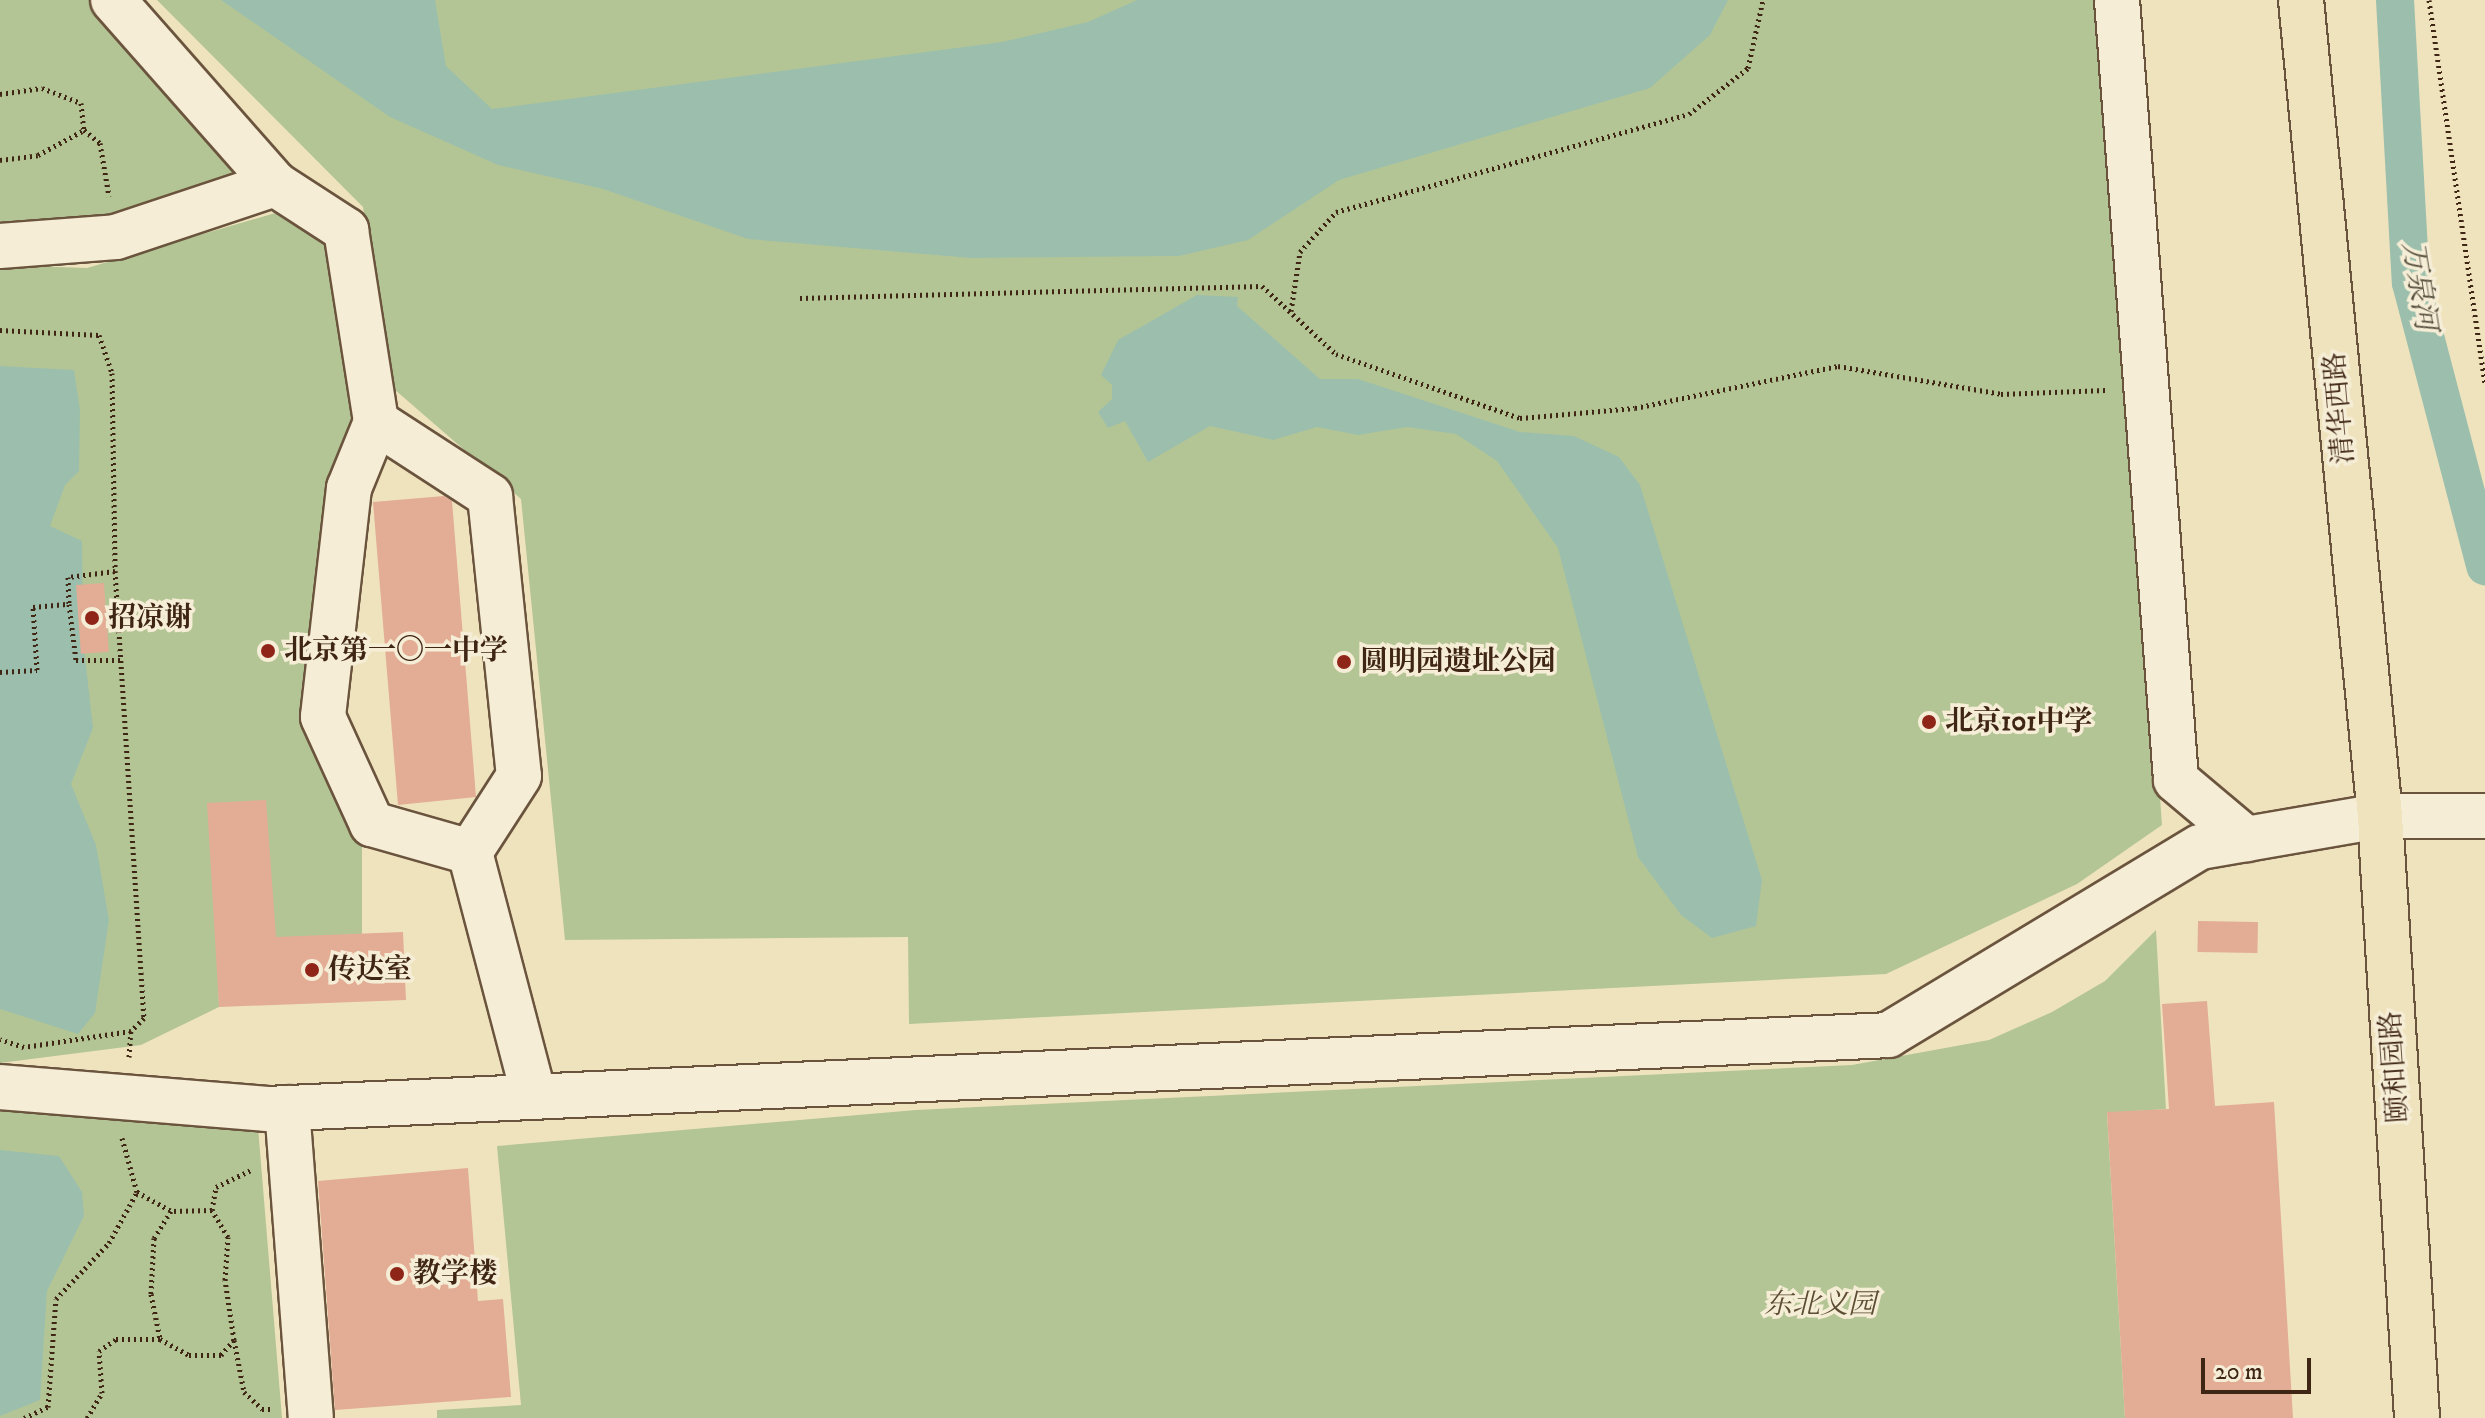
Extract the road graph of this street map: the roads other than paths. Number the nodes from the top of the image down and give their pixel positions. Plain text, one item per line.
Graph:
1 (113, 0) edge
2 (2117, 0) edge
3 (2301, 0) edge
4 (275, 184) junction
5 (0, 246) edge
6 (376, 422) junction
7 (2380, 816) junction
8 (2482, 816) edge
9 (2246, 839) junction
10 (470, 852) junction
11 (0, 1087) edge
12 (534, 1096) junction
13 (287, 1108) junction
14 (310, 1414) edge
15 (2417, 1418) edge

1 - 4 street
2 - 9 street
3 - 7 main road, 清华西路
4 - 5 street
4 - 6 street
6 - 10 street
6 - 10 street
7 - 8 street
7 - 9 street
7 - 15 main road, 颐和园路
9 - 12 street
10 - 12 street
11 - 13 street
12 - 13 street
13 - 14 street

